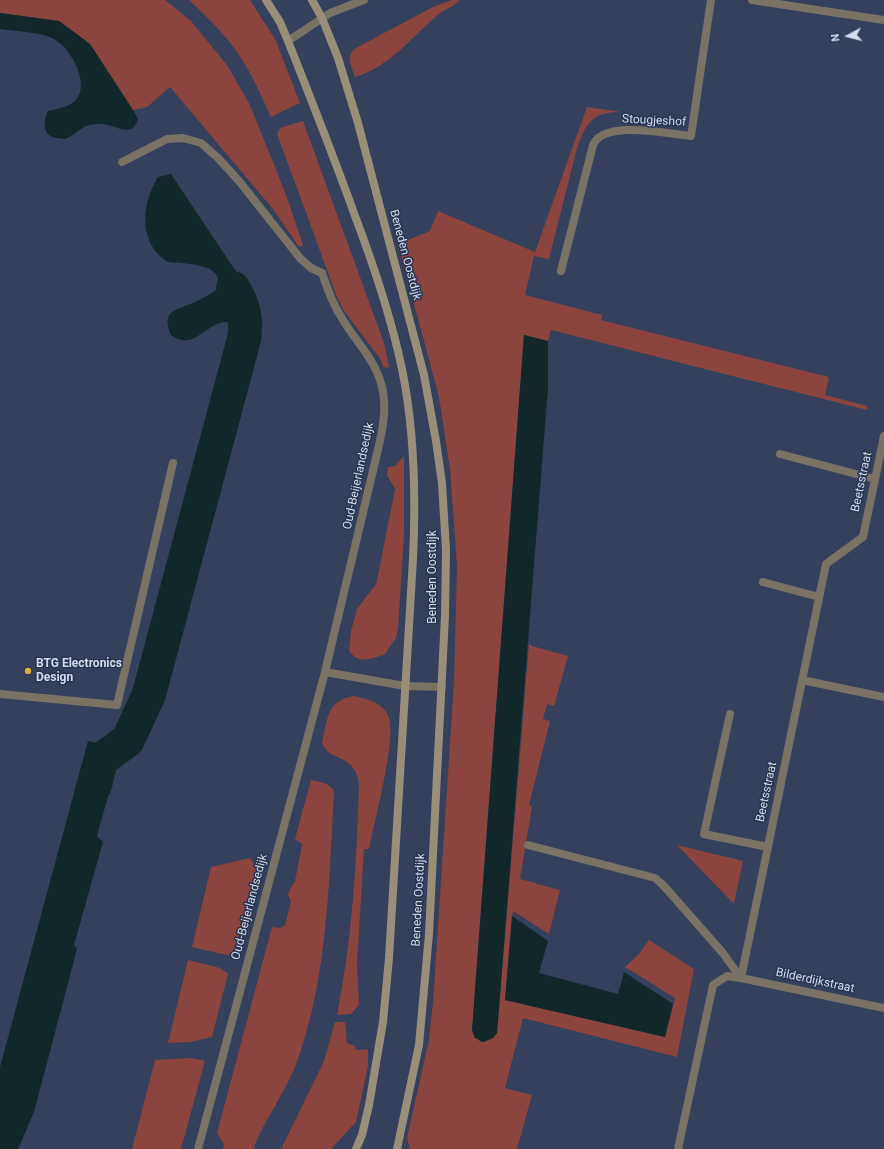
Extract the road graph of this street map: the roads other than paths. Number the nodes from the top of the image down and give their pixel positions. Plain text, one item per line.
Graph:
1 (266, 0) edge
2 (312, 0) edge
3 (364, 0) edge
4 (711, 0) edge
5 (752, 0) edge
6 (322, 18) junction
7 (884, 20) edge
8 (288, 41) junction
9 (122, 162) dead end
10 (561, 271) dead end
11 (884, 436) edge
12 (780, 454) dead end
13 (174, 463) dead end
14 (875, 479) junction
15 (763, 582) dead end
16 (819, 597) junction
17 (325, 672) junction
18 (802, 680) junction
19 (405, 686) junction
20 (442, 687) junction
21 (0, 694) edge
22 (884, 697) edge
23 (730, 714) dead end
24 (528, 845) dead end
25 (768, 847) junction
26 (741, 978) junction
27 (884, 1008) edge
28 (198, 1149) edge
29 (356, 1149) edge
30 (397, 1149) edge
31 (678, 1149) edge

1 - 8 main road, Beneden Oostdijk
2 - 6 main road, Beneden Oostdijk
3 - 6 street
4 - 10 street, Stougjeshof
5 - 7 street
6 - 8 street
6 - 20 main road, Beneden Oostdijk
8 - 19 main road, Beneden Oostdijk
9 - 17 street, Oud-Beijerlandsedijk
11 - 14 street, Beetsstraat
12 - 14 street
13 - 21 street
14 - 16 street, Beetsstraat
15 - 16 street
16 - 18 street, Beetsstraat
17 - 19 street
17 - 28 street, Oud-Beijerlandsedijk
18 - 22 street
18 - 25 street, Beetsstraat
19 - 20 street
19 - 29 main road, Beneden Oostdijk
20 - 30 main road, Beneden Oostdijk
23 - 25 street
24 - 26 street
25 - 26 street, Beetsstraat
26 - 27 street, Bilderdijkstraat
26 - 31 street

